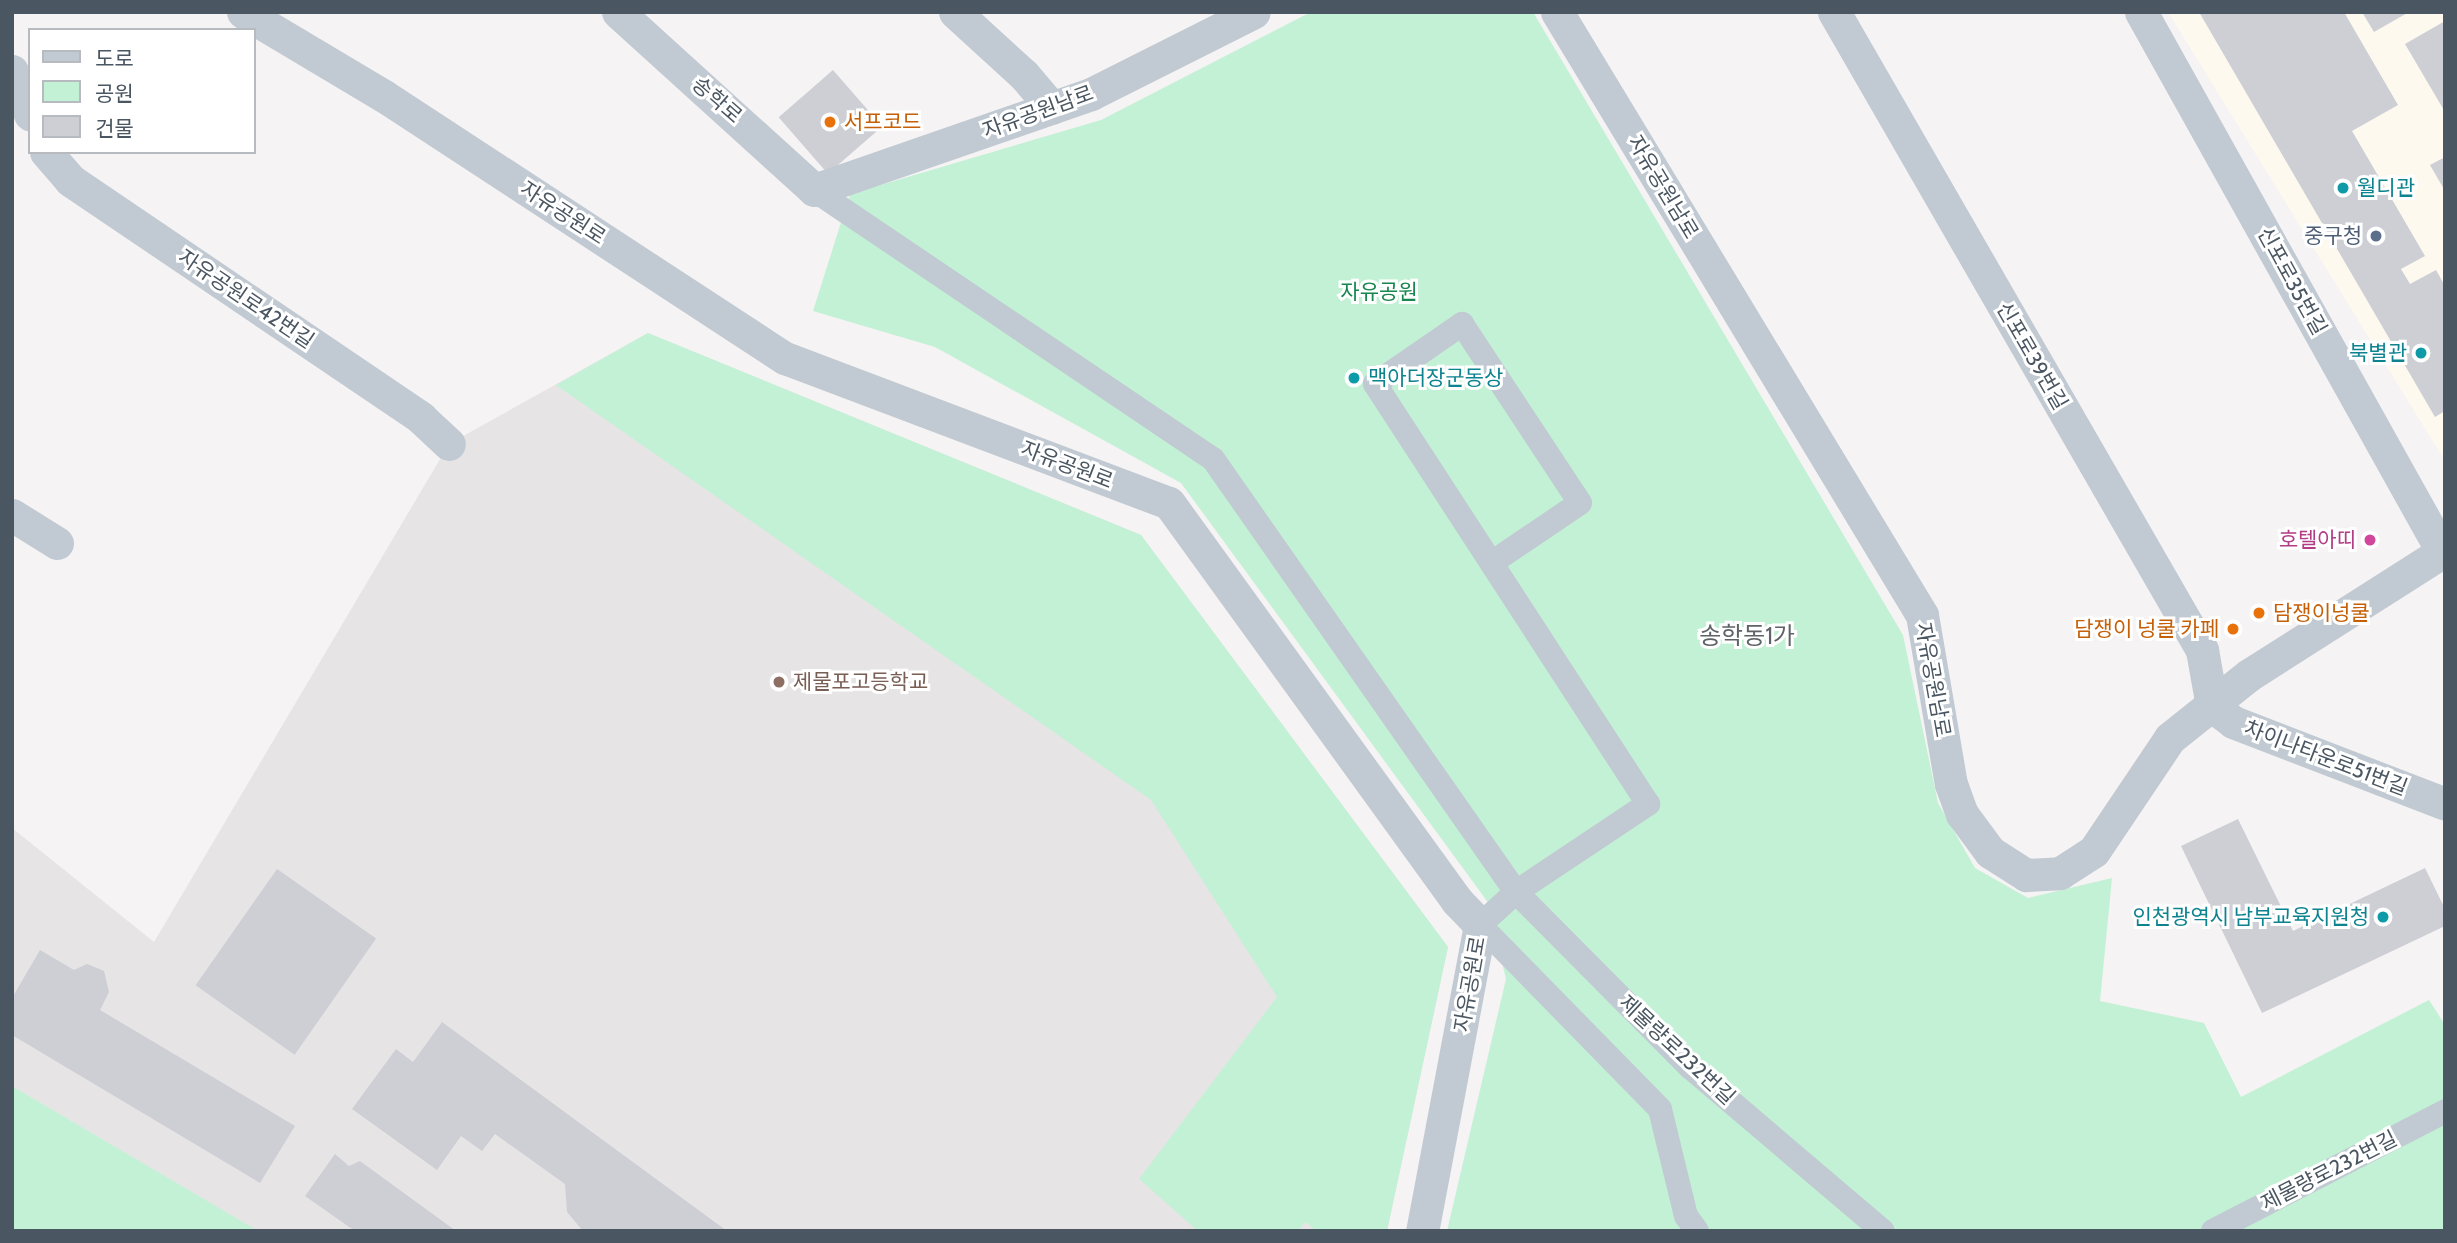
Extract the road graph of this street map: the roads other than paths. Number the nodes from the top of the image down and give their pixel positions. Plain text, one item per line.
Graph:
1 (243, 12) edge
2 (618, 12) edge
3 (956, 12) edge
4 (1254, 12) edge
5 (1557, 12) edge
6 (1834, 12) edge
7 (2141, 12) edge
8 (12, 71) edge
9 (1052, 108) junction
10 (28, 109) edge
11 (48, 154) edge
12 (814, 190) junction
13 (449, 444) dead end
14 (12, 515) edge
15 (57, 543) dead end
16 (2443, 550) edge
17 (1493, 562) junction
18 (2212, 706) junction
19 (2445, 804) edge
20 (1516, 891) junction
21 (1480, 925) junction
22 (2445, 1111) edge
23 (1423, 1231) edge
24 (1697, 1231) edge
25 (1883, 1231) edge
26 (2213, 1231) edge

1 - 21 street, 자유공원로
2 - 12 street, 송학로
3 - 9 street
4 - 9 street, 자유공원남로
5 - 18 street, 자유공원남로
6 - 18 street, 신포로39번길
7 - 16 street, 신포로35번길
8 - 10 street
9 - 12 street, 자유공원남로
11 - 13 street, 자유공원로42번길
12 - 20 street, 제물량로232번길
14 - 15 street
16 - 18 street, 자유공원남로
17 - 17 street
17 - 20 street
18 - 19 street, 차이나타운로51번길
20 - 21 street
20 - 25 street, 제물량로232번길
21 - 23 street, 자유공원로
21 - 24 street
22 - 26 street, 제물량로232번길

